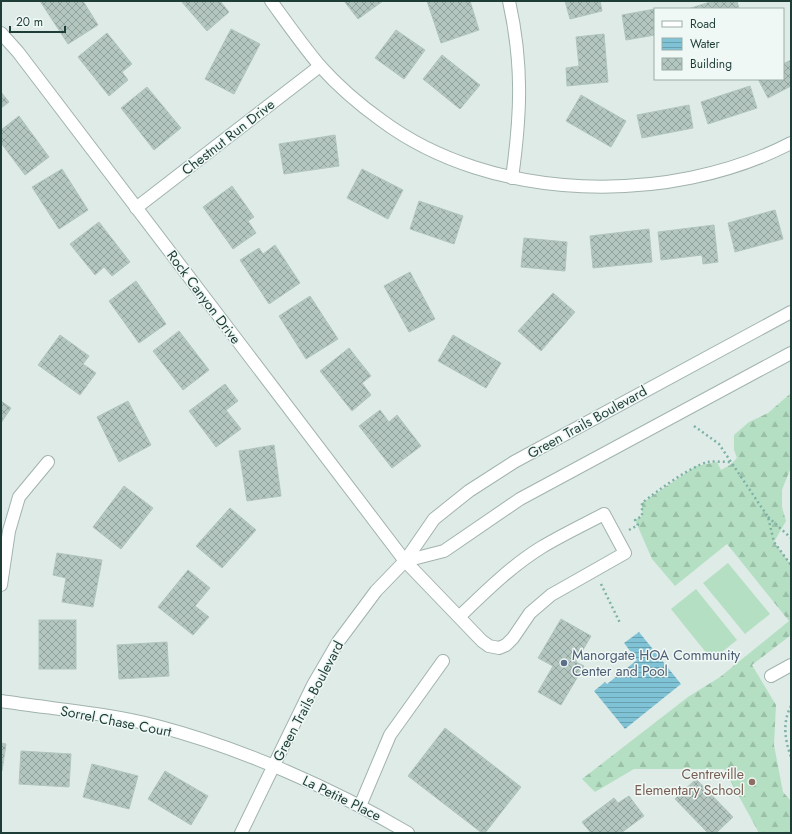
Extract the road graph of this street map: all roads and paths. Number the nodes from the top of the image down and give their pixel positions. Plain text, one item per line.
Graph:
1 (271, 1) edge
2 (509, 1) edge
3 (1, 33) edge
4 (320, 66) junction
5 (791, 143) edge
6 (512, 178) junction
7 (136, 208) junction
8 (791, 312) edge
9 (791, 353) edge
10 (694, 426) dead end
11 (48, 462) dead end
12 (731, 462) junction
13 (768, 517) junction
14 (616, 536) junction
15 (791, 538) edge
16 (405, 561) junction
17 (791, 565) edge
18 (594, 571) junction
19 (1, 585) edge
20 (459, 617) junction
21 (620, 623) dead end
22 (443, 661) dead end
23 (791, 665) edge
24 (771, 676) dead end
25 (1, 701) edge
26 (791, 706) edge
27 (791, 757) edge
28 (273, 767) junction
29 (360, 806) junction
30 (241, 833) edge
31 (408, 833) edge

1 - 4 street
2 - 6 street
3 - 7 street, Rock Canyon Drive
4 - 6 street
4 - 7 street, Chestnut Run Drive
5 - 6 street
7 - 16 street, Rock Canyon Drive
8 - 16 street, Green Trails Boulevard
9 - 16 street
10 - 12 path
11 - 19 street
12 - 13 path
12 - 14 path
13 - 15 path
13 - 17 path
14 - 18 street, Rock Canyon Drive
14 - 20 street
16 - 20 street, Rock Canyon Drive
16 - 28 street, Green Trails Boulevard
18 - 20 street, Rock Canyon Drive
18 - 21 path
22 - 29 street
23 - 24 street
25 - 28 street, Sorrel Chase Court
26 - 27 path
28 - 29 street, La Petite Place
28 - 30 street, Green Trails Boulevard
29 - 31 street, La Petite Place

